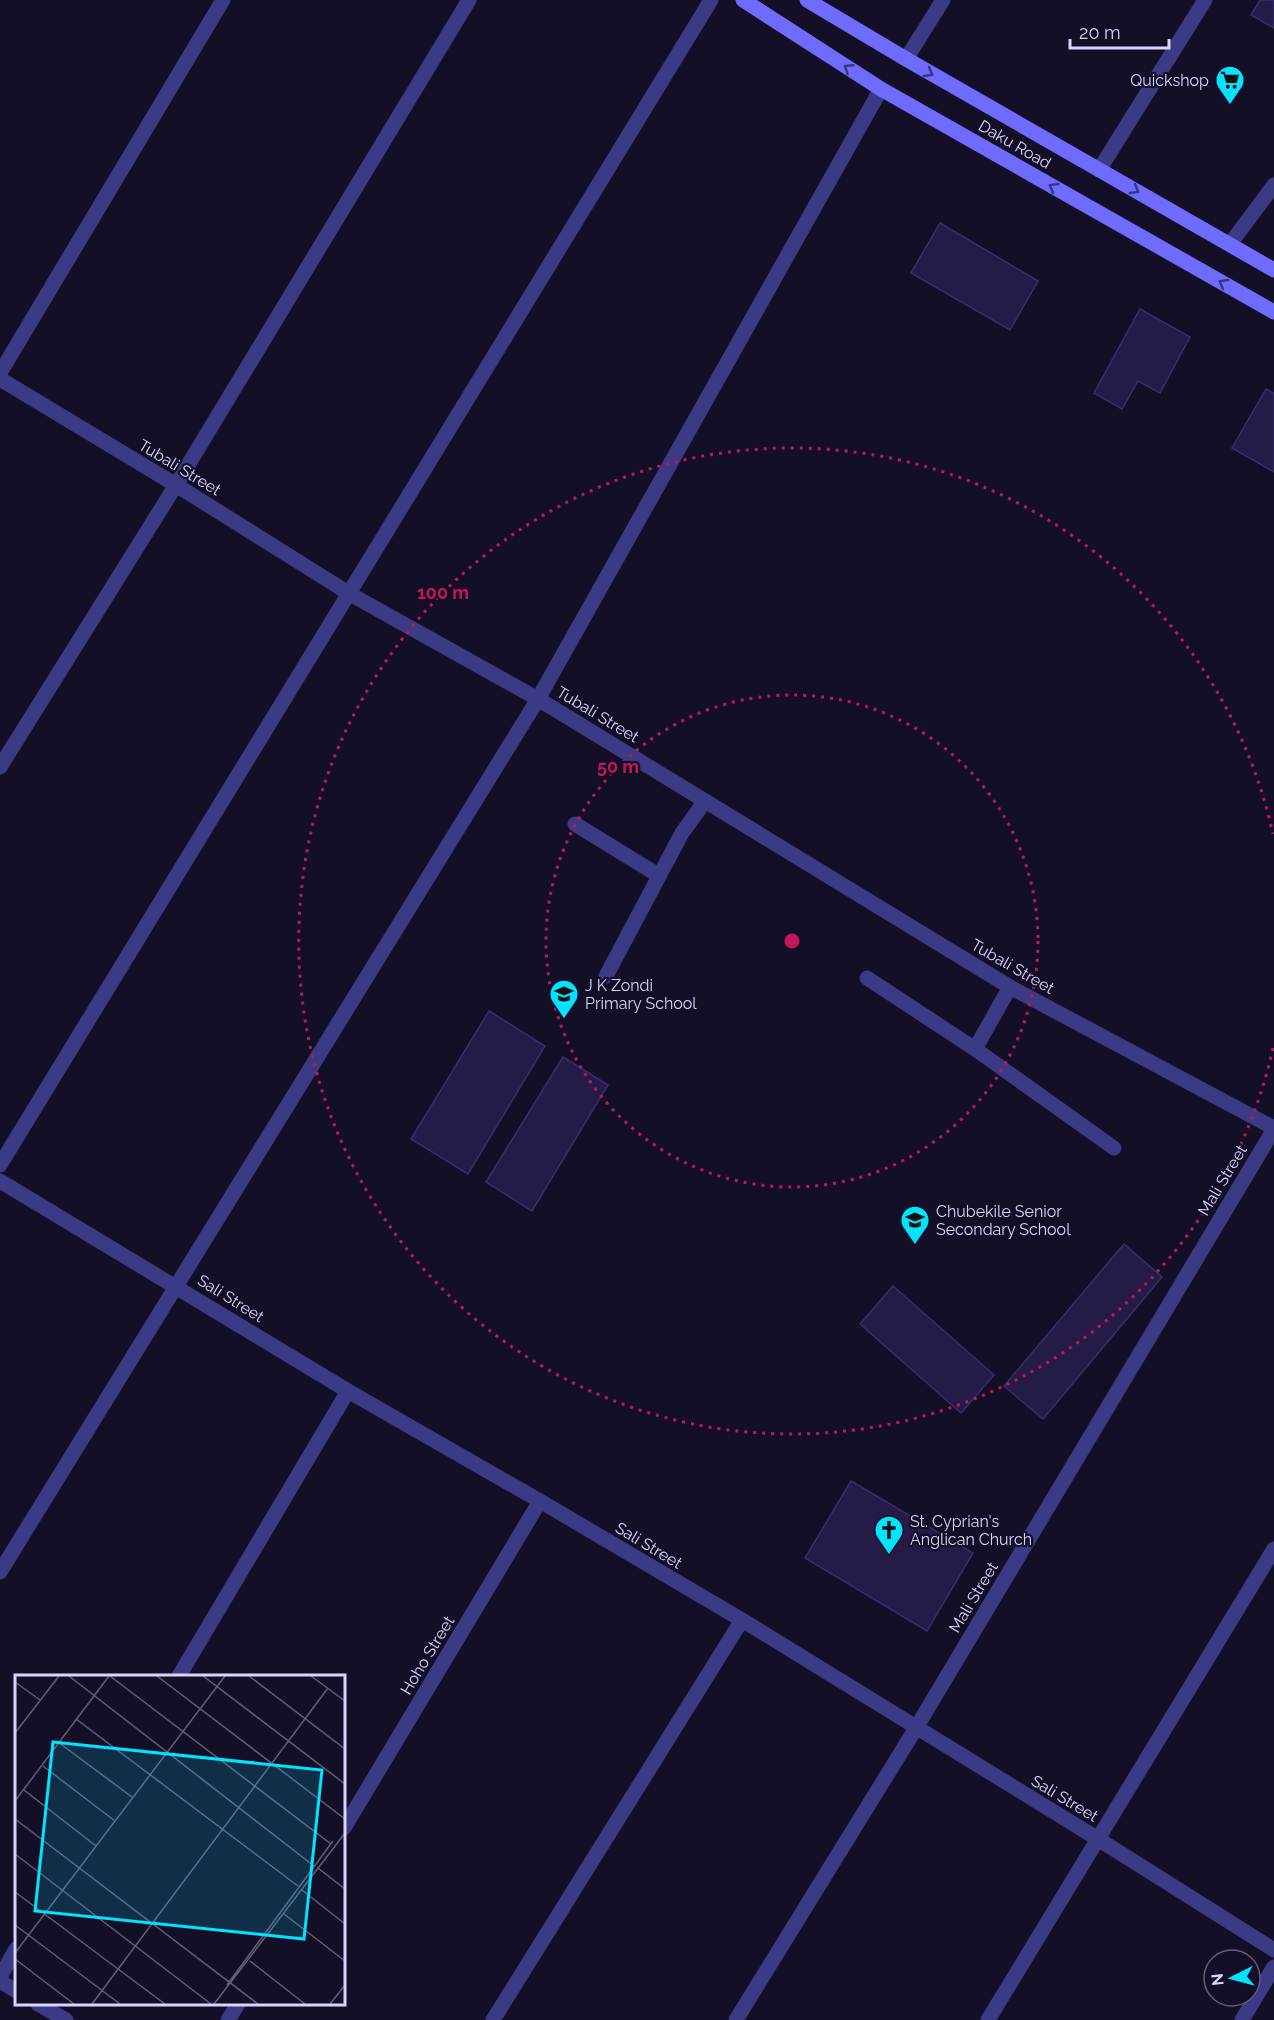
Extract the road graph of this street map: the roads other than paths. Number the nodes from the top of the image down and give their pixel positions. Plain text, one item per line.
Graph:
1 (223, 0) edge
2 (469, 0) edge
3 (711, 0) edge
4 (742, 0) edge
5 (807, 0) edge
6 (944, 0) edge
7 (1205, 0) edge
8 (906, 59) junction
9 (881, 89) junction
10 (1099, 170) junction
11 (1274, 185) edge
12 (1230, 244) junction
13 (1274, 270) edge
14 (1274, 312) edge
15 (0, 373) edge
16 (0, 379) edge
17 (176, 485) junction
18 (350, 594) junction
19 (538, 699) junction
20 (0, 767) edge
21 (705, 801) junction
22 (575, 824) dead end
23 (658, 875) junction
24 (606, 976) dead end
25 (867, 978) dead end
26 (1010, 987) junction
27 (975, 1049) junction
28 (1274, 1129) edge
29 (1114, 1148) dead end
30 (0, 1166) edge
31 (0, 1181) edge
32 (176, 1286) junction
33 (348, 1391) junction
34 (540, 1501) junction
35 (1274, 1549) edge
36 (0, 1572) edge
37 (742, 1620) junction
38 (180, 1675) edge
39 (916, 1728) junction
40 (345, 1826) edge
41 (1098, 1839) junction
42 (1274, 1950) edge
43 (15, 1951) edge
44 (1274, 1967) edge
45 (0, 1979) edge
46 (15, 1990) edge
47 (40, 2005) edge
48 (236, 2005) edge
49 (66, 2020) edge
50 (228, 2020) edge
51 (493, 2020) edge
52 (736, 2020) edge
53 (988, 2020) edge
54 (1242, 2020) edge

1 - 15 street
2 - 17 street
3 - 18 street
9 -> 4 street, Daku Road
5 - 8 street, Daku Road
6 - 8 street
7 - 10 street
8 -> 10 street, Daku Road
14 -> 9 street, Daku Road
9 - 19 street
10 -> 12 street, Daku Road
11 - 12 street
12 - 13 street, Daku Road
16 - 17 street, Tubali Street
17 - 18 street, Tubali Street
17 - 20 street
18 - 19 street, Tubali Street
18 - 30 street
19 - 21 street, Tubali Street
19 - 32 street
21 - 23 street
21 - 26 street, Tubali Street
22 - 23 street
23 - 24 street
25 - 27 street
26 - 27 street
26 - 28 street, Tubali Street
27 - 29 street
28 - 39 street, Mali Street
31 - 32 street, Sali Street
32 - 33 street, Sali Street
32 - 36 street
33 - 34 street, Sali Street
33 - 38 street
34 - 37 street, Sali Street
34 - 40 street, Hoho Street
35 - 41 street
37 - 39 street, Sali Street
37 - 51 street
39 - 41 street, Sali Street
39 - 52 street, Mali Street
41 - 42 street, Sali Street
41 - 53 street
43 - 45 street
44 - 54 street
45 - 46 street
47 - 49 street
48 - 50 street

